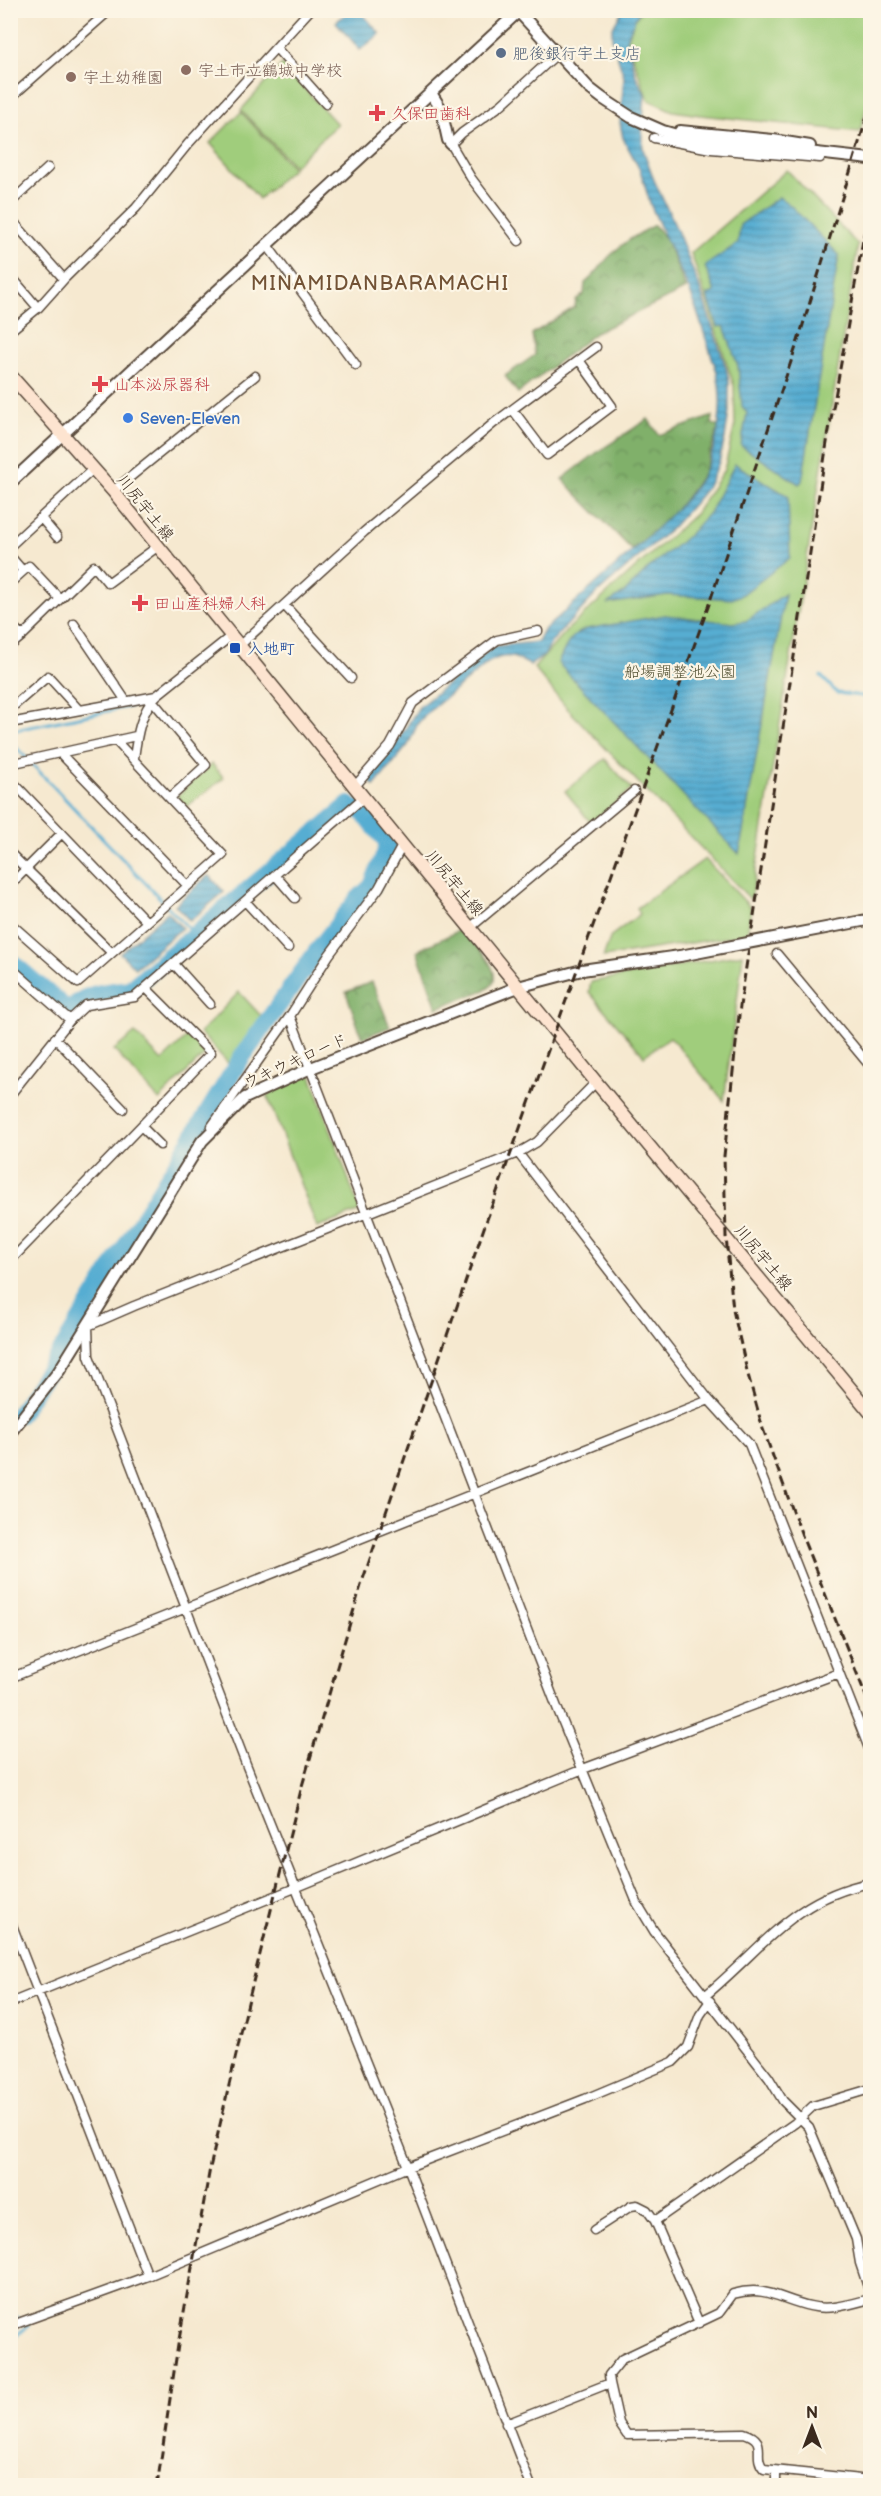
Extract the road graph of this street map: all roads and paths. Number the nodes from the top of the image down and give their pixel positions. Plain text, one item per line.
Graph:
1 (110, 10) edge
2 (310, 10) edge
3 (519, 11) edge
4 (276, 49) junction
5 (558, 53) junction
6 (431, 93) junction
7 (10, 98) edge
8 (326, 104) dead end
9 (663, 130) junction
10 (654, 138) dead end
11 (451, 144) junction
12 (846, 150) dead end
13 (870, 159) edge
14 (870, 165) edge
15 (48, 168) dead end
16 (10, 203) edge
17 (10, 218) edge
18 (519, 241) dead end
19 (267, 245) junction
20 (10, 275) edge
21 (64, 279) junction
22 (38, 308) junction
23 (10, 331) edge
24 (596, 346) dead end
25 (579, 360) junction
26 (356, 365) dead end
27 (10, 375) edge
28 (255, 376) dead end
29 (513, 410) junction
30 (62, 435) junction
31 (93, 469) junction
32 (10, 483) edge
33 (113, 491) junction
34 (41, 518) junction
35 (57, 537) dead end
36 (10, 546) edge
37 (158, 547) junction
38 (10, 556) edge
39 (23, 571) junction
40 (10, 583) edge
41 (60, 599) junction
42 (284, 605) junction
43 (10, 623) edge
44 (74, 624) dead end
45 (538, 631) dead end
46 (22, 636) junction
47 (235, 641) junction
48 (10, 646) edge
49 (351, 678) dead end
50 (154, 698) junction
51 (126, 701) junction
52 (10, 709) edge
53 (79, 710) junction
54 (10, 714) edge
55 (14, 723) edge
56 (136, 736) junction
57 (116, 741) junction
58 (61, 754) junction
59 (134, 759) junction
60 (10, 764) edge
61 (10, 779) edge
62 (356, 785) junction
63 (634, 791) dead end
64 (171, 797) junction
65 (364, 797) junction
66 (61, 834) junction
67 (403, 844) junction
68 (10, 853) edge
69 (27, 869) junction
70 (275, 875) junction
71 (10, 885) edge
72 (188, 886) junction
73 (295, 898) dead end
74 (245, 901) junction
75 (866, 920) edge
76 (147, 922) junction
77 (10, 923) edge
78 (471, 927) junction
79 (288, 948) dead end
80 (111, 952) junction
81 (777, 954) dead end
82 (174, 964) junction
83 (10, 967) edge
84 (146, 987) junction
85 (518, 987) junction
86 (210, 1004) dead end
87 (290, 1016) junction
88 (70, 1020) junction
89 (55, 1038) junction
90 (870, 1066) edge
91 (311, 1068) junction
92 (596, 1082) junction
93 (10, 1095) edge
94 (123, 1109) dead end
95 (141, 1126) junction
96 (202, 1141) junction
97 (160, 1145) dead end
98 (518, 1153) junction
99 (364, 1213) junction
100 (10, 1261) edge
101 (88, 1326) junction
102 (709, 1400) junction
103 (870, 1412) edge
104 (10, 1433) edge
105 (475, 1492) junction
106 (186, 1607) junction
107 (839, 1673) junction
108 (10, 1678) edge
109 (870, 1751) edge
110 (583, 1769) junction
111 (870, 1883) edge
112 (295, 1888) junction
113 (10, 1920) edge
114 (39, 1992) junction
115 (708, 1998) junction
116 (10, 2003) edge
117 (870, 2089) edge
118 (799, 2118) junction
119 (408, 2167) junction
120 (655, 2221) junction
121 (594, 2230) dead end
122 (148, 2276) junction
123 (870, 2293) edge
124 (870, 2299) edge
125 (699, 2323) junction
126 (11, 2326) edge
127 (610, 2383) junction
128 (506, 2424) junction
129 (776, 2472) junction
130 (870, 2480) edge
131 (531, 2486) edge
132 (776, 2486) edge

1 - 7 street
2 - 4 street
3 - 5 street
3 - 6 street
4 - 8 street
4 - 21 street
5 - 9 street
5 - 11 street
6 - 11 street
6 - 19 street
9 - 12 street
9 - 13 street
10 - 14 street
11 - 18 street
15 - 16 street
17 - 21 street
19 - 26 street
19 - 30 street
20 - 22 street
21 - 22 street
22 - 23 street
24 - 25 street
25 - 29 street
25 - 29 street
27 - 30 main road, 川尻宇土線
28 - 33 street
29 - 42 street
30 - 31 main road, 川尻宇土線
30 - 32 street
31 - 33 main road, 川尻宇土線
31 - 34 street
33 - 37 main road, 川尻宇土線
34 - 35 street
34 - 36 street
37 - 41 street
37 - 47 main road, 川尻宇土線
38 - 39 street
39 - 40 street
39 - 41 street
41 - 46 street
42 - 47 street
42 - 49 street
43 - 46 street
44 - 51 street
45 - 62 street
46 - 48 street
47 - 50 street
47 - 62 main road, 川尻宇土線
50 - 51 street
50 - 56 street
50 - 64 street
51 - 53 street
52 - 53 street
53 - 55 street
54 - 55 street
56 - 57 street
56 - 59 street
57 - 58 street
57 - 59 street
58 - 60 street
58 - 72 street
59 - 64 street
61 - 66 street
62 - 65 main road, 川尻宇土線
63 - 78 street
64 - 72 street
65 - 67 main road, 川尻宇土線
65 - 70 street
66 - 69 street
66 - 76 street
67 - 78 main road, 川尻宇土線
67 - 87 street
68 - 69 street
69 - 71 street
69 - 80 street
70 - 73 street
70 - 74 street
72 - 76 street
74 - 79 street
74 - 82 street
75 - 85 street, ウキウキロード, bridge
76 - 80 street
77 - 80 street
78 - 85 main road, 川尻宇土線
81 - 90 street
82 - 84 street
82 - 86 street
83 - 88 street
84 - 88 street
84 - 95 street
85 - 91 street, ウキウキロード
85 - 92 main road, 川尻宇土線
87 - 91 street
87 - 96 street
88 - 89 street
89 - 93 street
89 - 94 street
91 - 96 street, ウキウキロード
91 - 99 street
92 - 98 street
92 - 103 main road, 川尻宇土線
95 - 97 street
95 - 100 street
96 - 101 street, ウキウキロード
98 - 99 street
98 - 102 street
99 - 101 street
99 - 105 street
101 - 104 street, ウキウキロード
101 - 106 street
102 - 105 street
102 - 107 street
105 - 106 street
105 - 110 street
106 - 108 street
106 - 112 street
107 - 109 street
107 - 110 street
110 - 112 street
110 - 115 street
111 - 115 street
112 - 114 street
112 - 119 street
113 - 114 street
114 - 116 street
114 - 122 street
115 - 118 street
115 - 119 street
117 - 118 street
118 - 120 street
118 - 123 street
119 - 122 street
119 - 128 street
120 - 121 street
120 - 125 street
122 - 126 street
124 - 125 street
125 - 127 street
127 - 128 street
127 - 129 street
128 - 131 street
129 - 130 street
129 - 132 street

